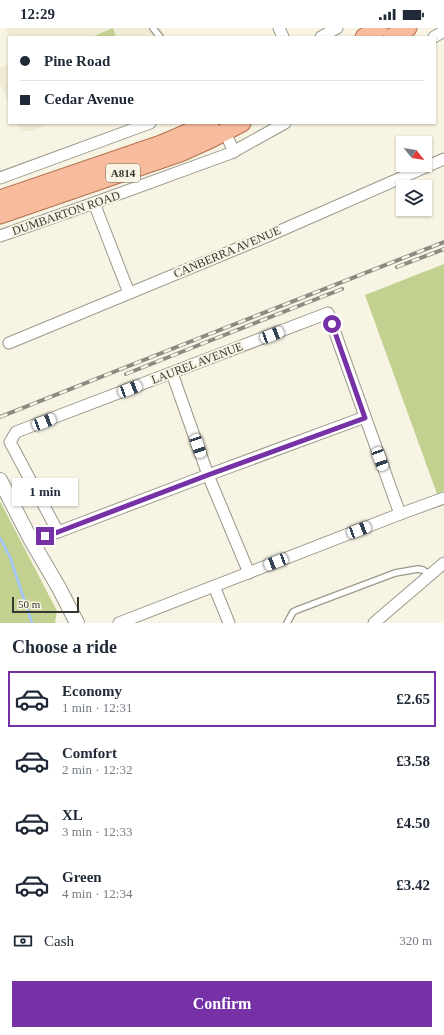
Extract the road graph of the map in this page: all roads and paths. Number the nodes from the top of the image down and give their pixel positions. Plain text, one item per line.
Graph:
1 (153, 28) edge
2 (337, 28) edge
3 (379, 28) edge
4 (408, 28) edge
5 (159, 36) edge
6 (323, 36) edge
7 (366, 36) edge
8 (394, 36) edge
9 (147, 124) edge
10 (208, 124) edge
11 (240, 124) edge
12 (283, 124) edge
13 (225, 132) junction
14 (234, 152) junction
15 (444, 159) edge
16 (0, 178) edge
17 (0, 199) edge
18 (94, 203) junction
19 (0, 215) edge
20 (0, 236) edge
21 (129, 293) junction
22 (9, 343) dead end
23 (172, 372) junction
24 (365, 418) junction
25 (208, 475) junction
26 (0, 480) edge
27 (444, 498) edge
28 (400, 514) junction
29 (58, 532) junction
30 (31, 540) junction
31 (444, 563) edge
32 (249, 572) junction
33 (430, 575) junction
34 (214, 586) junction
35 (77, 623) edge
36 (119, 623) edge
37 (229, 623) edge
38 (287, 623) edge
39 (374, 623) edge

1 - 5 lane
2 - 6 street
3 - 7 main road
4 - 8 main road
9 - 16 street
10 - 17 main road, A814
11 - 13 main road, DUMBARTON ROAD / A814
12 - 14 street, DUMBARTON ROAD
13 - 14 street
13 - 19 main road, DUMBARTON ROAD / A814
14 - 18 street, DUMBARTON ROAD
15 - 21 street, CANBERRA AVENUE
18 - 20 street, DUMBARTON ROAD
18 - 21 street
21 - 22 street, CANBERRA AVENUE
23 - 24 street, LAUREL AVENUE
23 - 25 street
23 - 29 street, LAUREL AVENUE
24 - 25 street
24 - 28 street
25 - 29 street
25 - 32 street
26 - 30 street
27 - 28 street
28 - 32 street
29 - 30 street
30 - 35 street
31 - 33 street
32 - 34 street
33 - 38 lane
33 - 39 street
34 - 36 street
34 - 37 street

